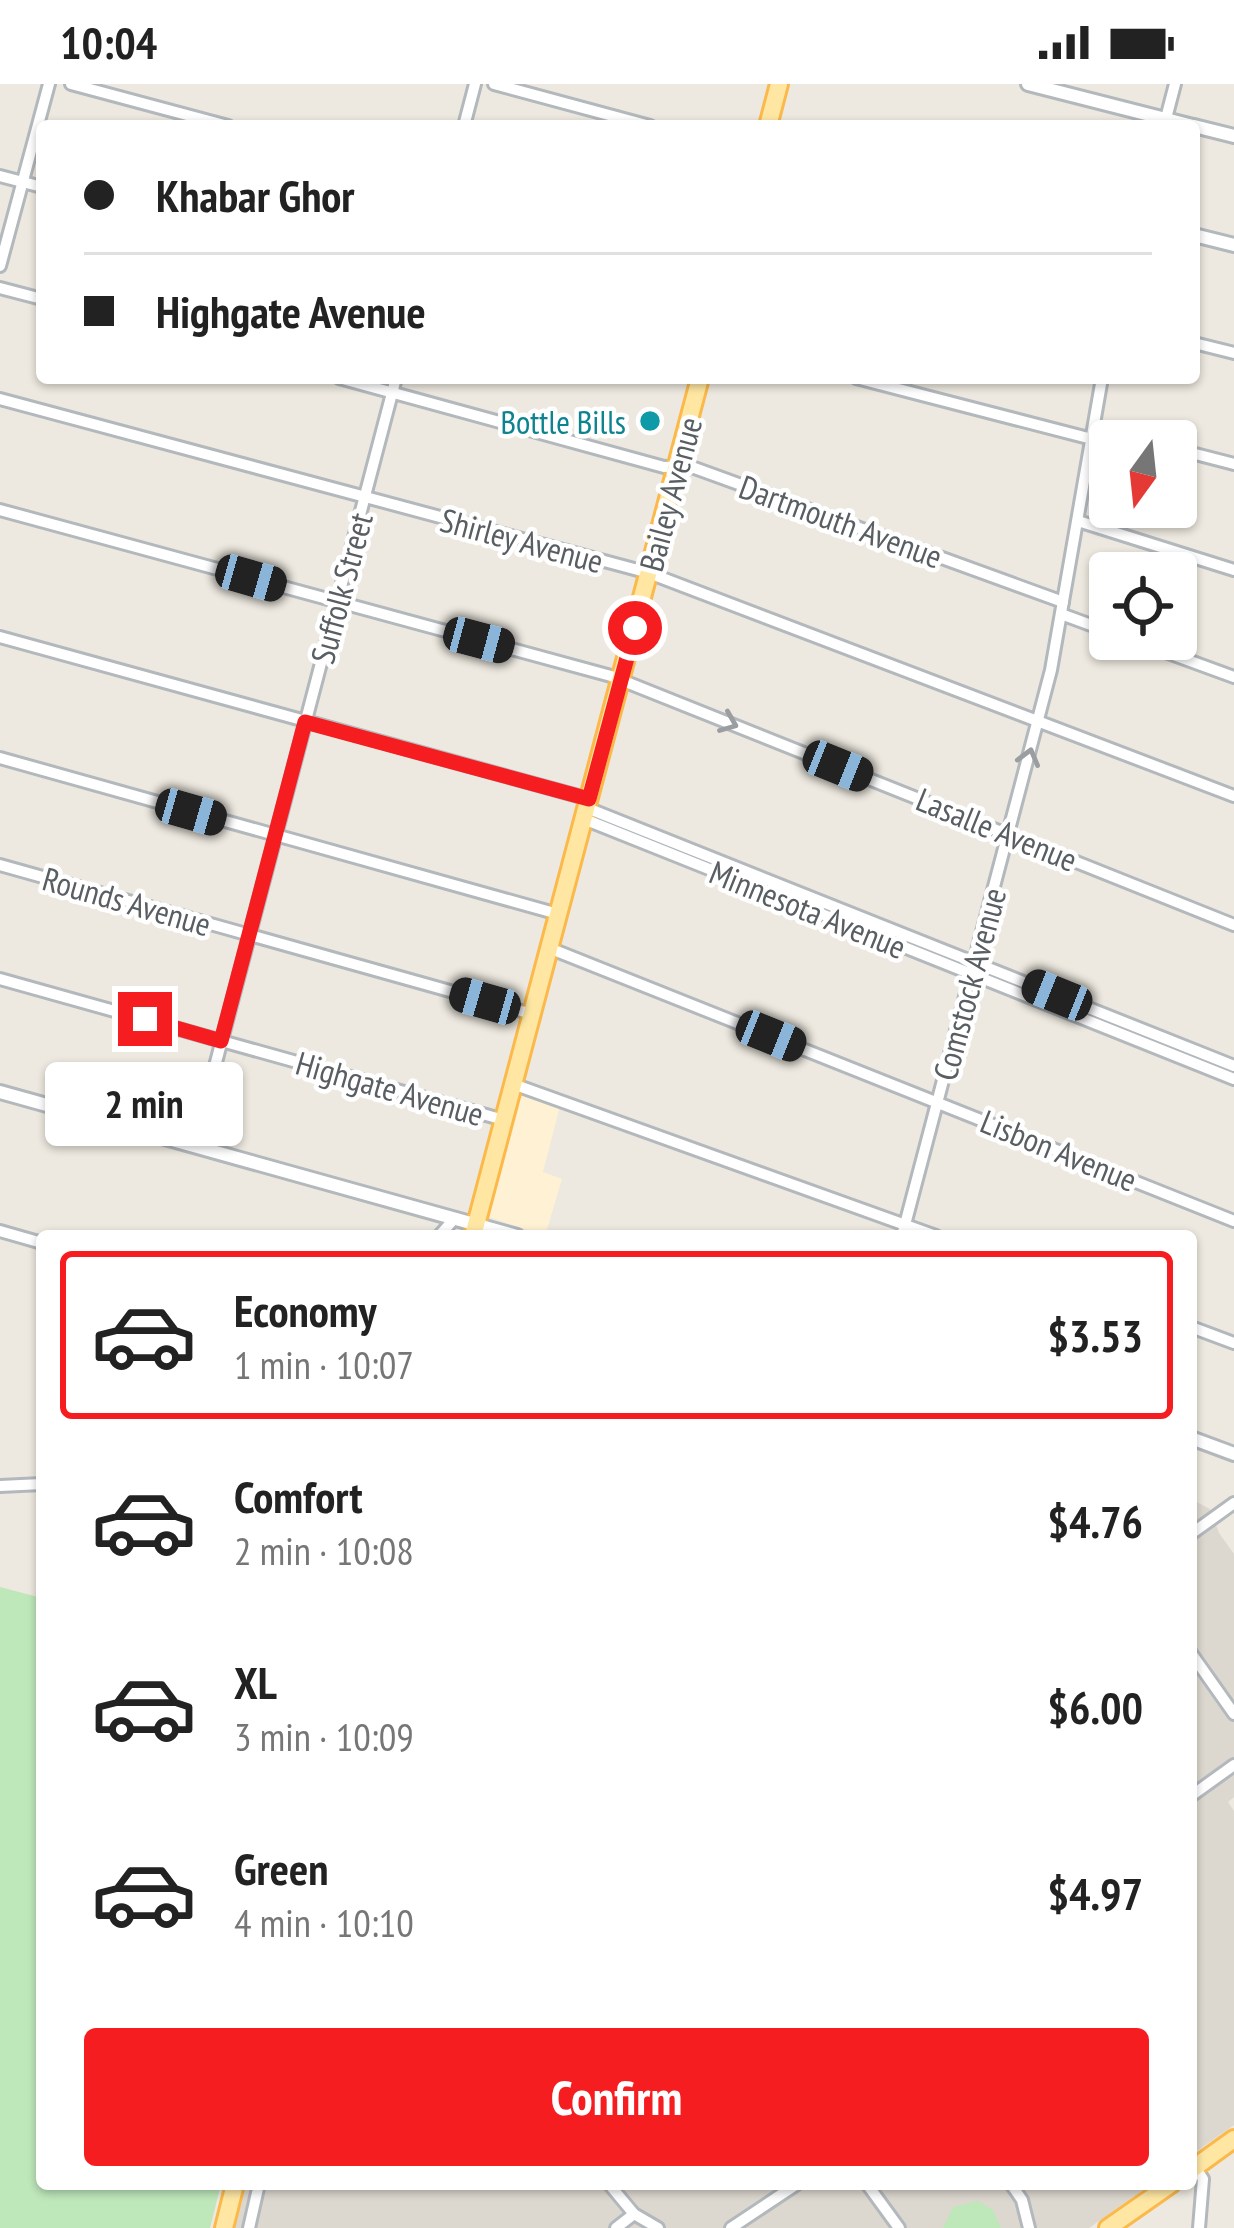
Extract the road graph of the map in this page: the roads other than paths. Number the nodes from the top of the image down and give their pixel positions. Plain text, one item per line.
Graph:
1 (49, 84) edge
2 (71, 84) edge
3 (475, 84) edge
4 (494, 84) edge
5 (778, 84) edge
6 (1028, 84) edge
7 (1175, 84) edge
8 (39, 120) edge
9 (206, 120) edge
10 (466, 120) edge
11 (628, 120) edge
12 (769, 120) edge
13 (1154, 120) edge
14 (1166, 120) edge
15 (1200, 128) edge
16 (36, 131) edge
17 (1234, 136) edge
18 (0, 176) edge
19 (22, 182) junction
20 (36, 186) edge
21 (1200, 236) edge
22 (1234, 245) edge
23 (0, 266) edge
24 (0, 288) edge
25 (36, 297) edge
26 (1200, 344) edge
27 (1234, 353) edge
28 (361, 384) edge
29 (394, 384) edge
30 (698, 384) edge
31 (882, 384) edge
32 (1101, 384) edge
33 (392, 392) junction
34 (0, 399) edge
35 (1095, 420) edge
36 (1089, 432) edge
37 (1197, 454) edge
38 (1089, 456) edge
39 (1234, 464) edge
40 (676, 466) junction
41 (364, 498) junction
42 (0, 510) edge
43 (1078, 521) junction
44 (1234, 570) edge
45 (650, 573) junction
46 (337, 602) junction
47 (1062, 608) junction
48 (1089, 622) edge
49 (0, 637) edge
50 (1187, 660) edge
51 (1234, 677) edge
52 (621, 680) junction
53 (1039, 721) junction
54 (305, 722) junction
55 (0, 758) edge
56 (1234, 796) edge
57 (586, 808) junction
58 (1008, 834) junction
59 (275, 836) junction
60 (0, 865) edge
61 (558, 914) junction
62 (1234, 925) edge
63 (249, 935) junction
64 (549, 948) junction
65 (974, 969) junction
66 (0, 979) edge
67 (532, 1014) junction
68 (221, 1041) junction
69 (1167, 1046) junction
70 (1234, 1066) edge
71 (1234, 1079) edge
72 (513, 1084) junction
73 (0, 1092) edge
74 (938, 1102) junction
75 (504, 1120) junction
76 (194, 1146) junction
77 (455, 1218) junction
78 (1234, 1221) edge
79 (444, 1230) edge
80 (475, 1230) edge
81 (901, 1230) edge
82 (904, 1230) edge
83 (0, 1231) edge
84 (36, 1241) edge
85 (1197, 1329) edge
86 (1234, 1342) edge
87 (1197, 1440) edge
88 (1234, 1454) edge
89 (36, 1484) edge
90 (0, 1486) edge
91 (1234, 1503) edge
92 (1197, 1530) edge
93 (1197, 1662) edge
94 (1234, 1714) edge
95 (1234, 1765) edge
96 (1197, 1792) edge
97 (1234, 2140) edge
98 (1197, 2166) edge
99 (1197, 2173) edge
100 (234, 2190) edge
101 (258, 2190) edge
102 (614, 2190) edge
103 (788, 2190) edge
104 (871, 2190) edge
105 (1015, 2190) edge
106 (1162, 2190) edge
107 (634, 2214) junction
108 (224, 2228) edge
109 (248, 2228) edge
110 (616, 2228) edge
111 (658, 2228) edge
112 (731, 2228) edge
113 (899, 2228) edge
114 (1029, 2228) edge
115 (1108, 2228) edge
116 (1199, 2228) edge

1 - 8 street
2 - 9 street
3 - 10 street
4 - 11 street
5 - 12 main road
6 - 13 street
7 - 14 street
15 - 17 street
16 - 19 street
18 - 19 street
19 - 20 street
19 - 23 street
21 - 22 street
24 - 25 street
26 - 27 street
28 - 33 street, Dartmouth Avenue
29 - 33 street, Suffolk Street
30 - 40 main road, Bailey Avenue
31 - 36 street
32 - 35 street, Comstock Avenue
33 - 40 street, Dartmouth Avenue
33 - 41 street, Suffolk Street
34 - 41 street, Shirley Avenue
37 - 39 street
38 - 43 street, Comstock Avenue
40 - 45 main road, Bailey Avenue
40 - 47 street, Dartmouth Avenue
41 - 45 street, Shirley Avenue
41 - 46 street, Suffolk Street
42 - 46 street, Lasalle Avenue
43 - 44 street
43 - 47 street, Comstock Avenue
45 - 52 main road, Bailey Avenue
45 - 53 street, Shirley Avenue
46 - 52 street, Lasalle Avenue
46 - 54 street, Suffolk Street
47 - 48 street, Dartmouth Avenue
47 - 53 street, Comstock Avenue
49 - 54 street, Minnesota Avenue
50 - 51 street
52 - 57 main road, Bailey Avenue
52 -> 58 street, Lasalle Avenue
53 - 56 street, Shirley Avenue
58 -> 53 street, Comstock Avenue
54 - 57 street, Minnesota Avenue
54 - 59 street, Suffolk Street
55 - 59 street
57 - 61 main road, Bailey Avenue
57 - 65 street, Minnesota Avenue
58 - 62 street, Lasalle Avenue
58 - 65 street, Comstock Avenue
59 - 61 street
59 - 63 street, Suffolk Street
60 - 63 street, Rounds Avenue
61 - 64 main road, Bailey Avenue
63 - 67 street, Rounds Avenue
63 - 68 street, Suffolk Street
64 - 67 main road, Bailey Avenue
64 - 74 street, Lisbon Avenue
65 - 69 street, Minnesota Avenue
65 - 74 street, Comstock Avenue
66 - 68 street, Highgate Avenue
67 - 72 main road, Bailey Avenue
68 - 75 street, Highgate Avenue
68 - 76 street, Suffolk Street
69 - 70 street, Minnesota Avenue
69 - 71 street, Minnesota Avenue
72 - 75 main road, Bailey Avenue
72 - 81 street, Highgate Avenue
73 - 76 street
74 - 78 street, Lisbon Avenue
74 - 82 street, Comstock Avenue
75 - 80 main road, Bailey Avenue
76 - 77 street
77 - 79 street
77 - 80 street
83 - 84 street
85 - 86 street
87 - 88 street
89 - 90 street
91 - 92 street
93 - 94 street
95 - 96 street
97 - 98 main road
99 - 116 street
100 - 108 main road
101 - 109 street
102 - 107 street
103 - 112 street
104 - 113 street
105 - 114 street
106 - 115 main road
107 - 110 street
107 - 111 street

